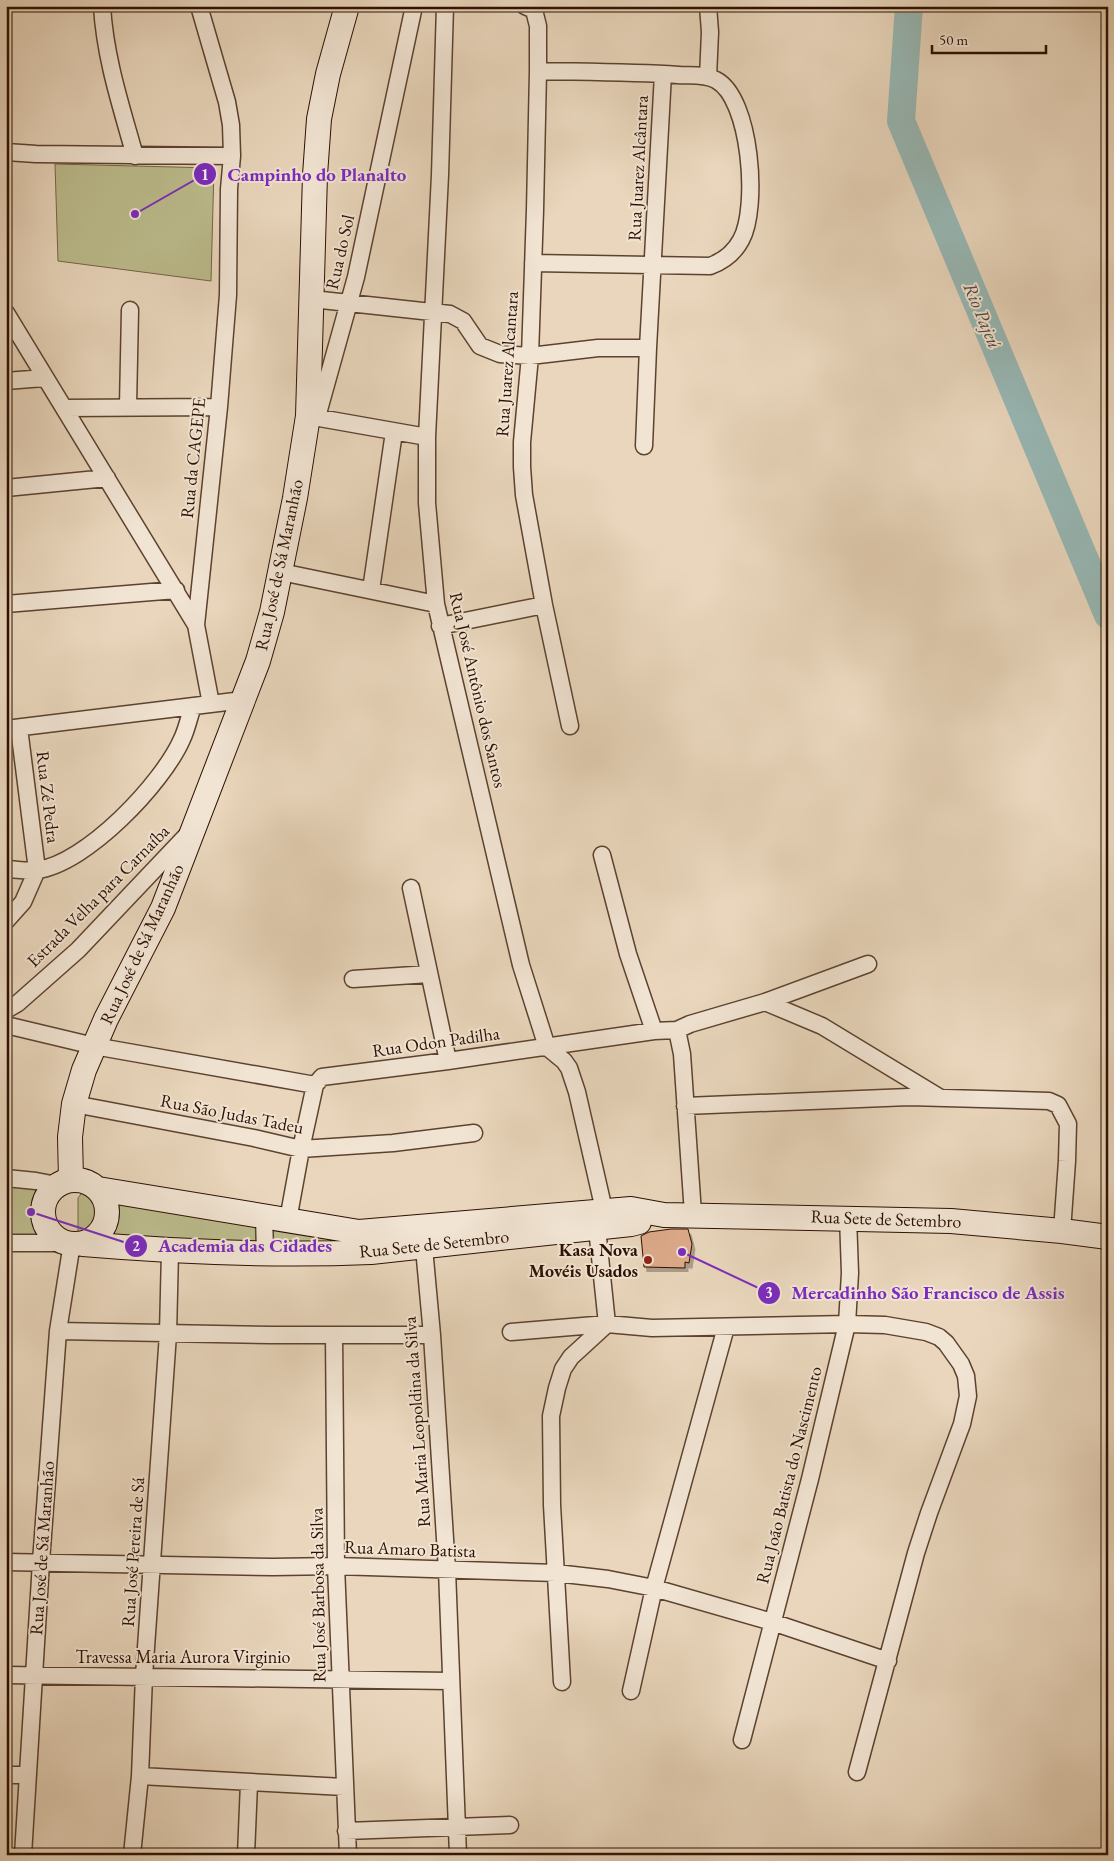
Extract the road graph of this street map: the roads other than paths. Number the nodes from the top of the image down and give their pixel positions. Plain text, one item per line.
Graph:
1 (102, 6) edge
2 (199, 6) edge
3 (347, 6) edge
4 (414, 6) edge
5 (445, 6) edge
6 (526, 6) edge
7 (708, 6) edge
8 (538, 71) junction
9 (663, 74) junction
10 (708, 77) junction
11 (6, 152) edge
12 (135, 156) junction
13 (232, 156) junction
14 (533, 263) junction
15 (652, 265) junction
16 (312, 299) junction
17 (349, 304) junction
18 (130, 310) dead end
19 (6, 313) edge
20 (432, 313) junction
21 (648, 348) junction
22 (530, 356) junction
23 (44, 378) junction
24 (6, 381) edge
25 (128, 406) junction
26 (219, 407) junction
27 (65, 408) junction
28 (312, 416) junction
29 (394, 432) junction
30 (426, 437) junction
31 (644, 446) dead end
32 (107, 478) junction
33 (6, 488) edge
34 (281, 572) junction
35 (176, 590) junction
36 (371, 590) junction
37 (6, 604) edge
38 (436, 604) junction
39 (544, 605) junction
40 (196, 625) junction
41 (440, 626) junction
42 (243, 700) junction
43 (211, 704) junction
44 (193, 706) junction
45 (570, 726) dead end
46 (12, 729) edge
47 (194, 827) junction
48 (602, 855) dead end
49 (6, 869) edge
50 (37, 870) junction
51 (411, 888) dead end
52 (6, 921) edge
53 (868, 964) dead end
54 (429, 974) junction
55 (353, 979) dead end
56 (765, 1002) junction
57 (6, 1010) edge
58 (6, 1025) edge
59 (677, 1030) junction
60 (654, 1031) junction
61 (94, 1046) junction
62 (547, 1047) junction
63 (448, 1061) junction
64 (315, 1085) junction
65 (939, 1097) junction
66 (74, 1104) junction
67 (685, 1106) junction
68 (474, 1133) dead end
69 (301, 1149) junction
70 (6, 1178) edge
71 (64, 1182) junction
72 (98, 1189) junction
73 (693, 1214) junction
74 (264, 1215) junction
75 (848, 1217) junction
76 (601, 1219) junction
77 (288, 1220) junction
78 (1062, 1231) junction
79 (422, 1236) junction
80 (1108, 1237) edge
81 (371, 1242) junction
82 (6, 1243) edge
83 (73, 1243) junction
84 (170, 1251) junction
85 (265, 1253) junction
86 (607, 1324) junction
87 (848, 1324) junction
88 (726, 1327) junction
89 (58, 1331) junction
90 (511, 1332) dead end
91 (168, 1334) junction
92 (334, 1335) junction
93 (432, 1335) junction
94 (6, 1562) edge
95 (41, 1562) junction
96 (152, 1564) junction
97 (336, 1566) junction
98 (447, 1570) junction
99 (556, 1573) junction
100 (654, 1588) junction
101 (772, 1622) junction
102 (888, 1661) junction
103 (6, 1675) edge
104 (34, 1676) junction
105 (144, 1676) junction
106 (339, 1678) junction
107 (450, 1681) junction
108 (562, 1682) dead end
109 (631, 1691) dead end
110 (742, 1740) dead end
111 (857, 1772) dead end
112 (6, 1774) edge
113 (28, 1776) junction
114 (140, 1776) junction
115 (249, 1782) junction
116 (344, 1787) junction
117 (510, 1825) dead end
118 (457, 1826) junction
119 (346, 1831) junction
120 (23, 1855) edge
121 (132, 1855) edge
122 (246, 1855) edge
123 (348, 1855) edge
124 (458, 1855) edge

1 - 12 street
2 - 13 street, Rua da CAGEPE
3 - 16 street, Rua José de Sá Maranhão
4 - 17 street, Rua do Sol
5 - 20 street, Rua José Antônio dos Santos
6 - 8 street, Rua Juarez Alcantara
7 - 10 street
8 - 9 street
8 - 14 street, Rua Juarez Alcantara
9 - 10 street
9 - 15 street, Rua Juarez Alcântara
10 - 15 street
11 - 12 street
12 - 13 street
13 - 26 street, Rua da CAGEPE
14 - 15 street
14 - 22 street, Rua Juarez Alcantara
15 - 21 street, Rua Juarez Alcântara
16 - 17 street
16 - 28 street, Rua José de Sá Maranhão
17 - 20 street
17 - 28 street, Rua do Sol
18 - 25 street
19 - 23 street
20 - 22 street
20 - 30 street, Rua José Antônio dos Santos
21 - 22 street
21 - 31 street, Rua Juarez Alcântara
22 - 39 street, Rua Juarez Alcantara
23 - 24 street
23 - 27 street
25 - 26 street
25 - 27 street
26 - 40 street, Rua da CAGEPE
27 - 32 street
28 - 29 street
28 - 34 street, Rua José de Sá Maranhão
29 - 30 street
29 - 36 street
30 - 38 street, Rua José Antônio dos Santos
32 - 33 street
32 - 35 street
34 - 36 street
34 - 42 street, Rua José de Sá Maranhão
35 - 37 street
35 - 40 street
36 - 38 street
38 - 41 street, Rua José Antônio dos Santos
39 - 41 street
39 - 45 street, Rua Juarez Alcantara
40 - 43 street
41 - 62 street, Rua José Antônio dos Santos
42 - 43 street
42 - 47 street, Rua José de Sá Maranhão
43 - 44 street
44 - 46 street
44 - 50 street
46 - 50 street, Rua Zé Pedra
47 - 57 street, Estrada Velha para Carnaíba
47 - 61 street, Rua José de Sá Maranhão
48 - 60 street
49 - 50 street
50 - 52 street
51 - 54 street
53 - 56 street, Rua Odon Padilha
54 - 55 street
54 - 63 street
56 - 59 street, Rua Odon Padilha
56 - 65 street
58 - 61 street
59 - 60 street, Rua Odon Padilha
59 - 67 street
60 - 62 street, Rua Odon Padilha
61 - 64 street
61 - 66 street, Rua José de Sá Maranhão
62 - 63 street, Rua Odon Padilha
62 - 76 street
63 - 64 street, Rua Odon Padilha
64 - 69 street
65 - 67 street
65 - 78 street
66 - 69 street, Rua São Judas Tadeu
66 - 71 street, Rua José de Sá Maranhão
67 - 73 street
68 - 69 street, Rua São Judas Tadeu
69 - 77 street
70 - 71 street
71 - 72 street
71 - 83 street
72 - 74 street, Rua Sete de Setembro
72 - 83 street
73 - 75 street, Rua Sete de Setembro
73 - 76 street, Rua Sete de Setembro
74 - 77 street, Rua Sete de Setembro
74 - 85 street
75 - 78 street, Rua Sete de Setembro
75 - 87 street, Rua João Batista do Nascimento
76 - 79 street, Rua Sete de Setembro
76 - 86 street
77 - 81 street, Rua Sete de Setembro
78 - 80 street, Rua Sete de Setembro
79 - 81 street, Rua Sete de Setembro
79 - 93 street, Rua Maria Leopoldina da Silva
81 - 85 street, Rua Sete de Setembro
82 - 83 street
83 - 84 street, Rua Sete de Setembro
83 - 89 street, Rua José de Sá Maranhão
84 - 85 street, Rua Sete de Setembro
84 - 91 street, Rua José Pereira de Sá
86 - 88 street
86 - 90 street
86 - 99 street
87 - 88 street
87 - 101 street, Rua João Batista do Nascimento
87 - 102 street
88 - 100 street
89 - 91 street
89 - 95 street, Rua José de Sá Maranhão
91 - 92 street
91 - 96 street, Rua José Pereira de Sá
92 - 93 street
92 - 97 street, Rua José Barbosa da Silva
93 - 98 street, Rua Maria Leopoldina da Silva
94 - 95 street, Rua Amaro Batista
95 - 96 street, Rua Amaro Batista
95 - 104 street, Rua José de Sá Maranhão
96 - 97 street, Rua Amaro Batista
96 - 105 street, Rua José Pereira de Sá
97 - 98 street, Rua Amaro Batista
97 - 106 street, Rua José Barbosa da Silva
98 - 99 street, Rua Amaro Batista
98 - 107 street, Rua Maria Leopoldina da Silva
99 - 100 street, Rua Amaro Batista
99 - 108 street
100 - 101 street, Rua Amaro Batista
100 - 109 street
101 - 102 street, Rua Amaro Batista
101 - 110 street, Rua João Batista do Nascimento
102 - 111 street
103 - 104 street, Travessa Maria Aurora Virginio
104 - 105 street, Travessa Maria Aurora Virginio
104 - 113 street, Rua José de Sá Maranhão
105 - 106 street, Travessa Maria Aurora Virginio
105 - 114 street, Rua José Pereira de Sá
106 - 107 street, Travessa Maria Aurora Virginio
106 - 116 street, Rua José Barbosa da Silva
107 - 118 street, Rua Maria Leopoldina da Silva
112 - 113 street
113 - 120 street, Rua José de Sá Maranhão
114 - 115 street
114 - 121 street, Rua José Pereira de Sá
115 - 116 street
115 - 122 street
116 - 119 street, Rua José Barbosa da Silva
117 - 118 street
118 - 119 street
118 - 124 street, Rua Maria Leopoldina da Silva
119 - 123 street, Rua José Barbosa da Silva

